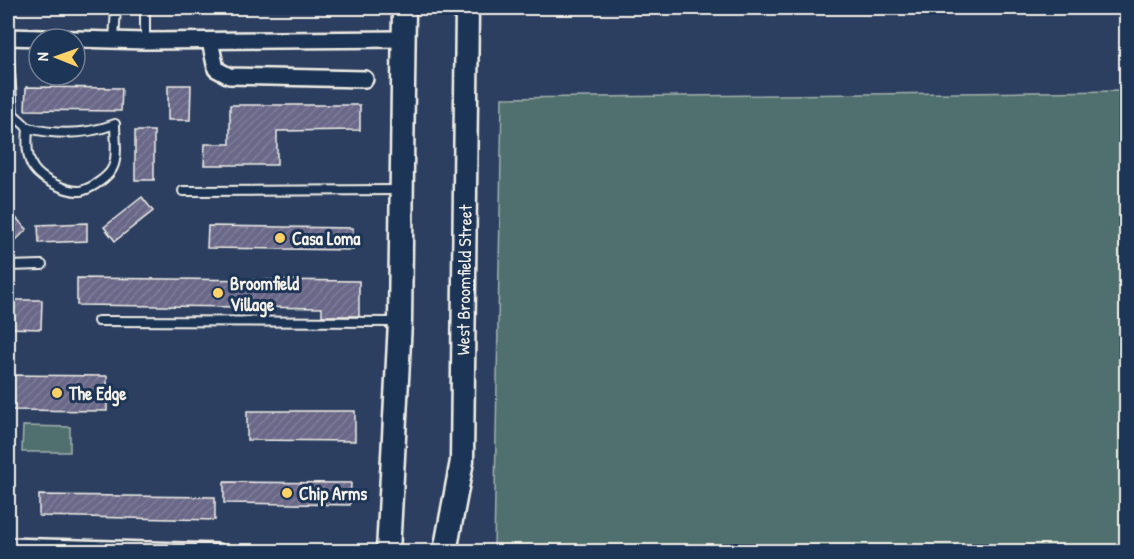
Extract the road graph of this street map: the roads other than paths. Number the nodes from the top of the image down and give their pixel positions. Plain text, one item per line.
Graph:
1 (116, 8) edge
2 (145, 8) edge
3 (404, 8) edge
4 (467, 8) edge
5 (8, 37) edge
6 (403, 39) junction
7 (114, 40) junction
8 (145, 41) junction
9 (210, 41) junction
10 (8, 43) edge
11 (365, 79) dead end
12 (28, 128) junction
13 (402, 190) junction
14 (183, 191) dead end
15 (42, 265) dead end
16 (8, 266) edge
17 (98, 321) dead end
18 (400, 322) junction
19 (8, 546) edge
20 (445, 551) edge
21 (218, 552) edge
22 (388, 552) edge

1 - 7 lane
2 - 8 lane
3 - 6 main road
4 - 20 main road, West Broomfield Street
5 - 7 street
6 - 9 street
6 - 13 main road
7 - 8 street
8 - 9 street
9 - 11 street
10 - 12 lane
12 - 12 lane
13 - 14 lane
13 - 18 main road
15 - 16 lane
17 - 18 lane
18 - 22 main road
19 - 21 street

